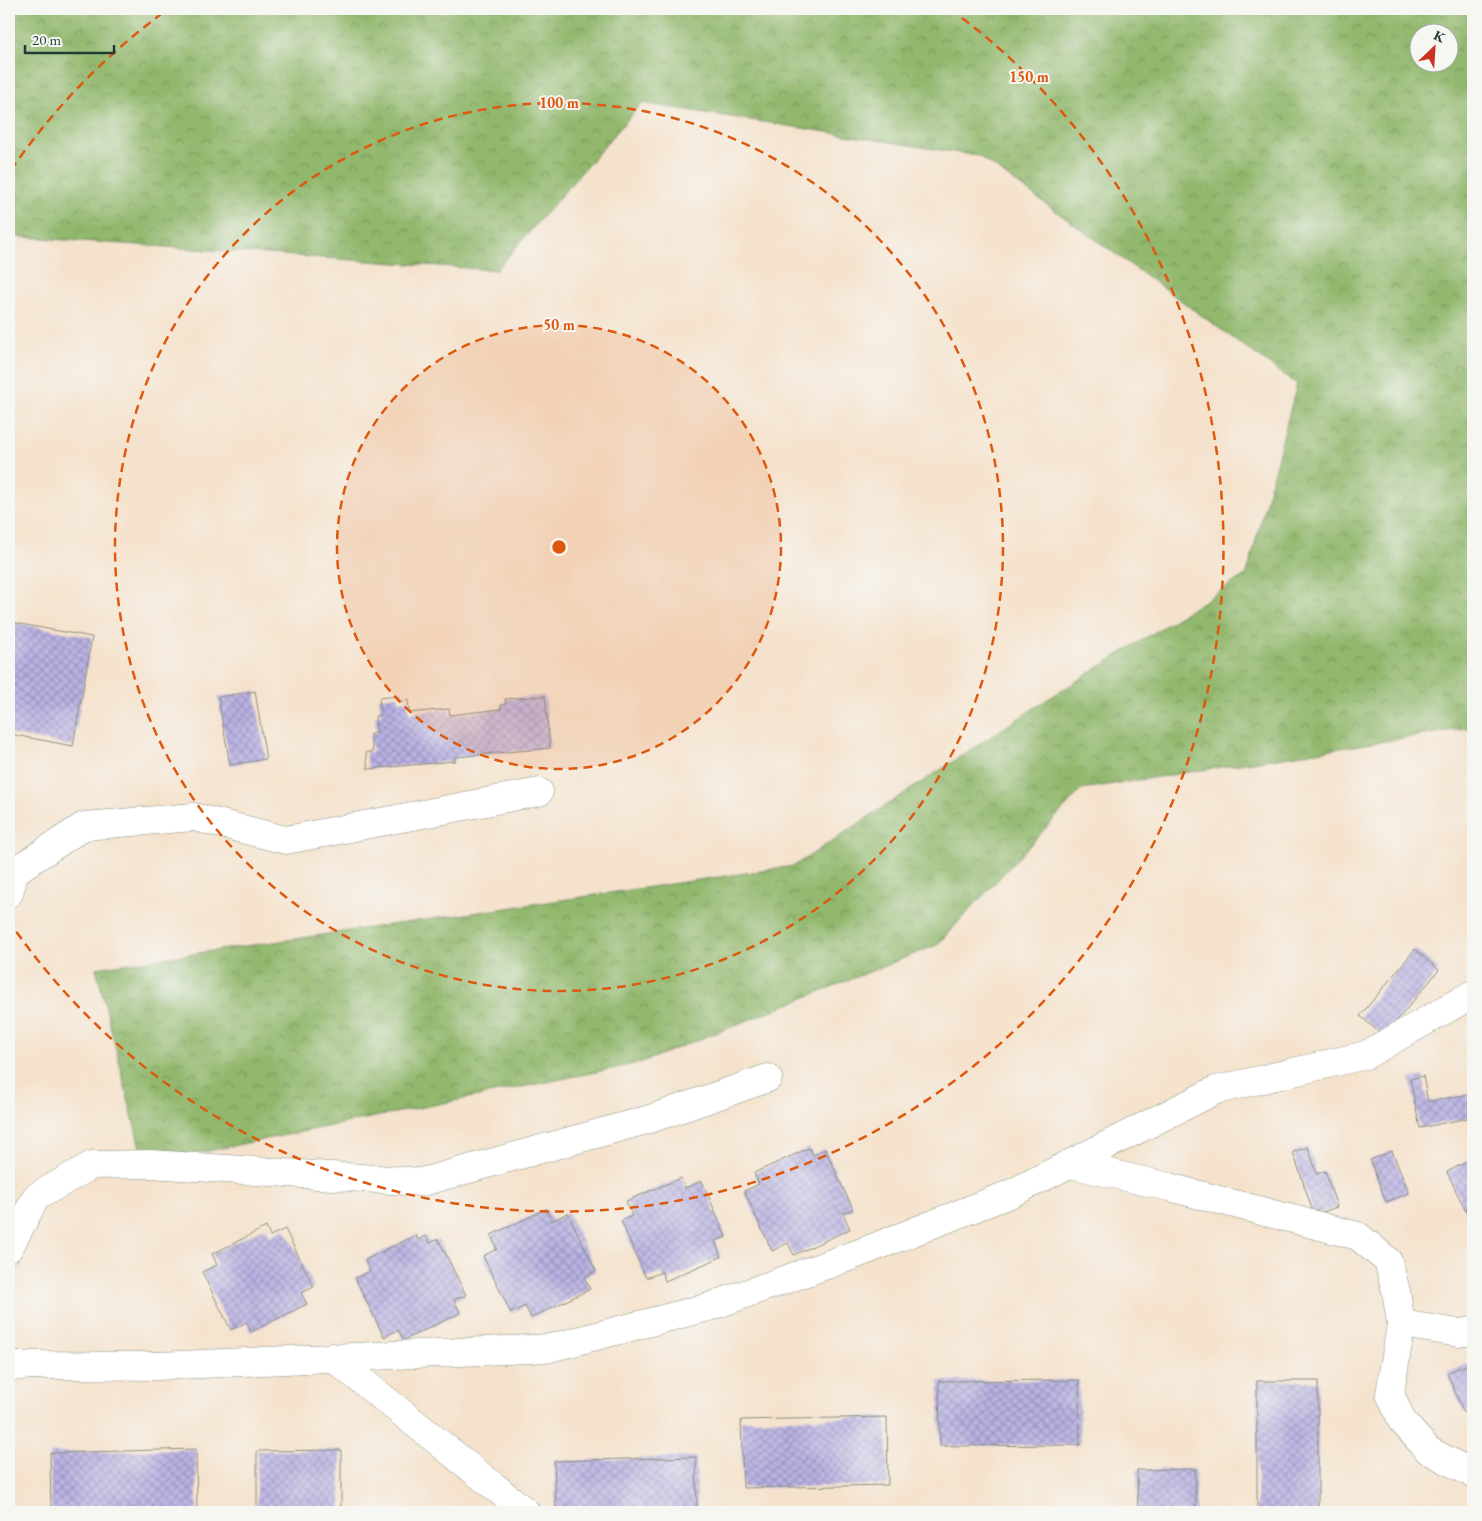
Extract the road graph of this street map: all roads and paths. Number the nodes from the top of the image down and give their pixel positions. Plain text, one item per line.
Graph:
1 (539, 792) dead end
2 (9, 893) edge
3 (1473, 994) edge
4 (768, 1078) dead end
5 (1070, 1164) junction
6 (9, 1248) edge
7 (1401, 1324) junction
8 (1473, 1331) edge
9 (332, 1357) junction
10 (9, 1367) edge
11 (1473, 1474) edge
12 (526, 1512) edge

1 - 2 street
3 - 5 street
4 - 6 street
5 - 7 street
5 - 9 street
7 - 8 street
7 - 11 street
9 - 10 street
9 - 12 street

